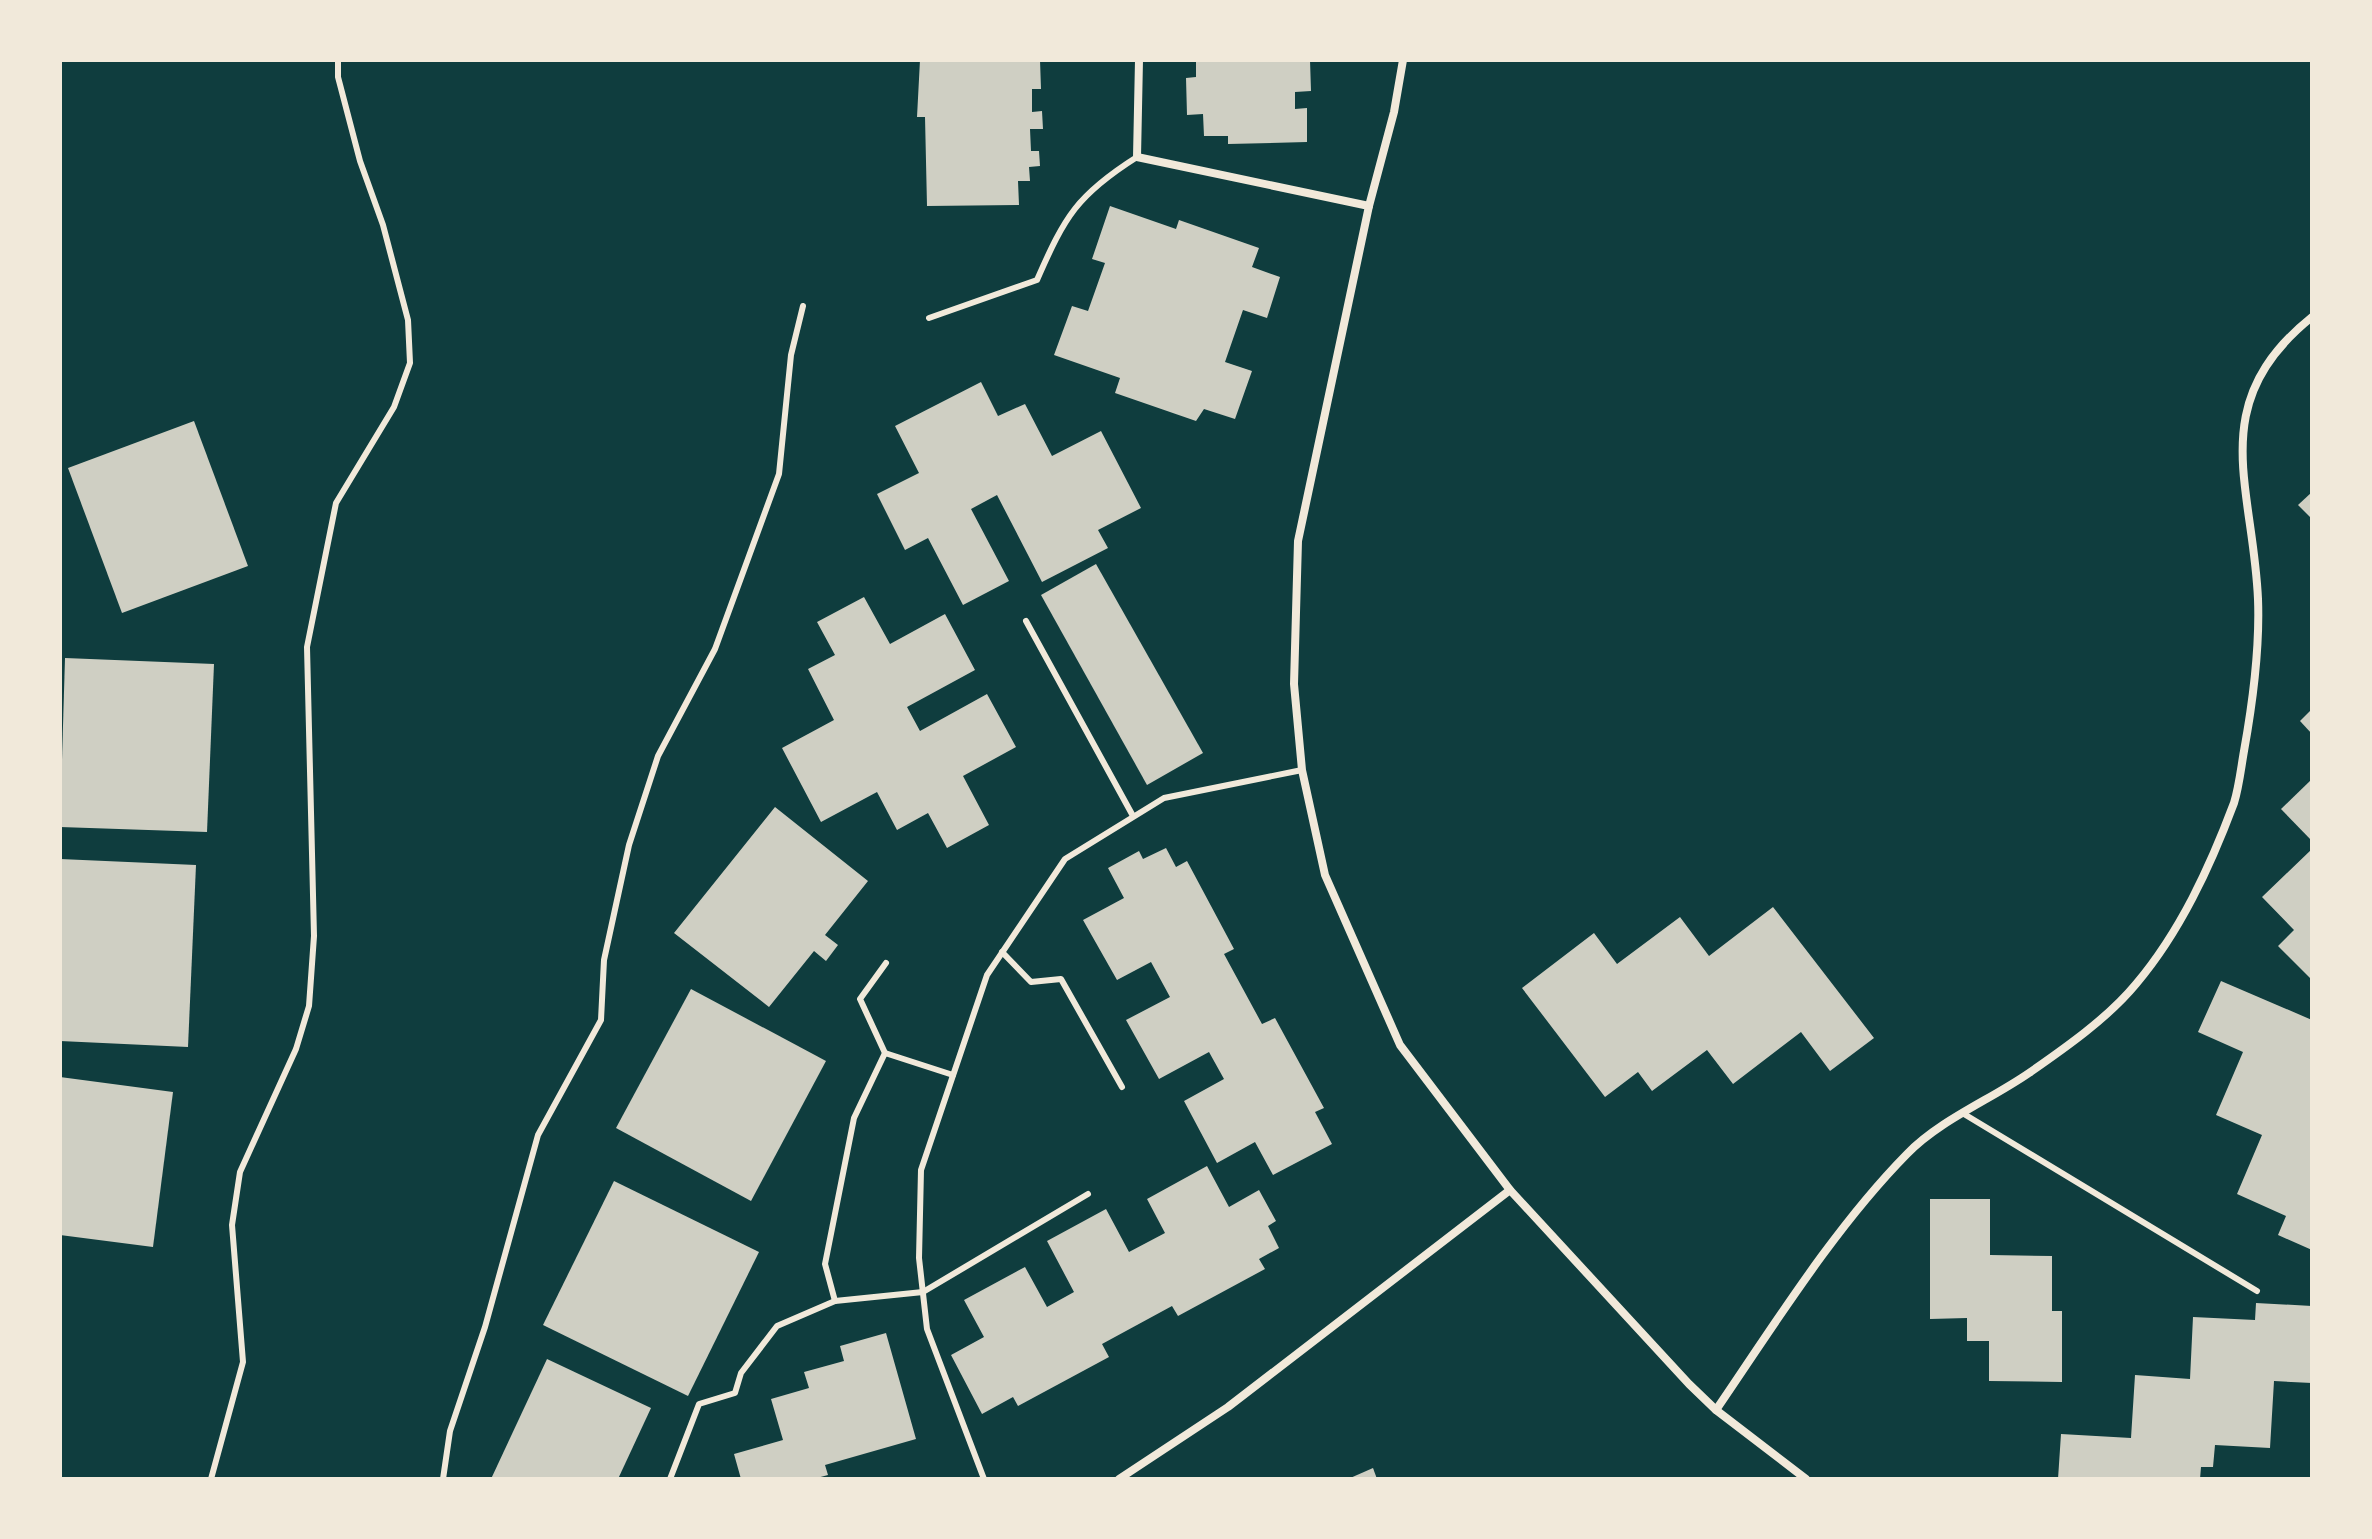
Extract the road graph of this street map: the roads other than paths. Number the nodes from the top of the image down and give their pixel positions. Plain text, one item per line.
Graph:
1 (338, 60) edge
2 (1139, 60) edge
3 (1403, 60) edge
4 (1137, 157) junction
5 (1369, 206) junction
6 (803, 306) dead end
7 (2312, 317) edge
8 (929, 318) dead end
9 (1026, 621) dead end
10 (1302, 770) junction
11 (1133, 816) junction
12 (1002, 952) junction
13 (886, 963) dead end
14 (885, 1053) junction
15 (953, 1075) junction
16 (1122, 1087) dead end
17 (1964, 1114) junction
18 (1510, 1190) junction
19 (1088, 1194) dead end
20 (2257, 1291) dead end
21 (923, 1292) junction
22 (835, 1301) junction
23 (1716, 1410) junction
24 (211, 1479) edge
25 (443, 1479) edge
26 (670, 1479) edge
27 (984, 1479) edge
28 (1119, 1479) edge
29 (1806, 1479) edge

1 - 24 lane
2 - 4 street
3 - 5 street
4 - 5 street
4 - 8 lane
5 - 10 street
6 - 25 lane
7 - 17 street
9 - 11 lane
10 - 11 lane
10 - 18 street
11 - 12 lane
12 - 15 lane
12 - 16 lane
13 - 14 lane
14 - 15 lane
14 - 22 lane
15 - 21 lane
17 - 20 lane
17 - 23 street
18 - 23 street
18 - 28 street
19 - 21 lane
21 - 22 lane
21 - 27 lane
22 - 26 lane
23 - 29 street

